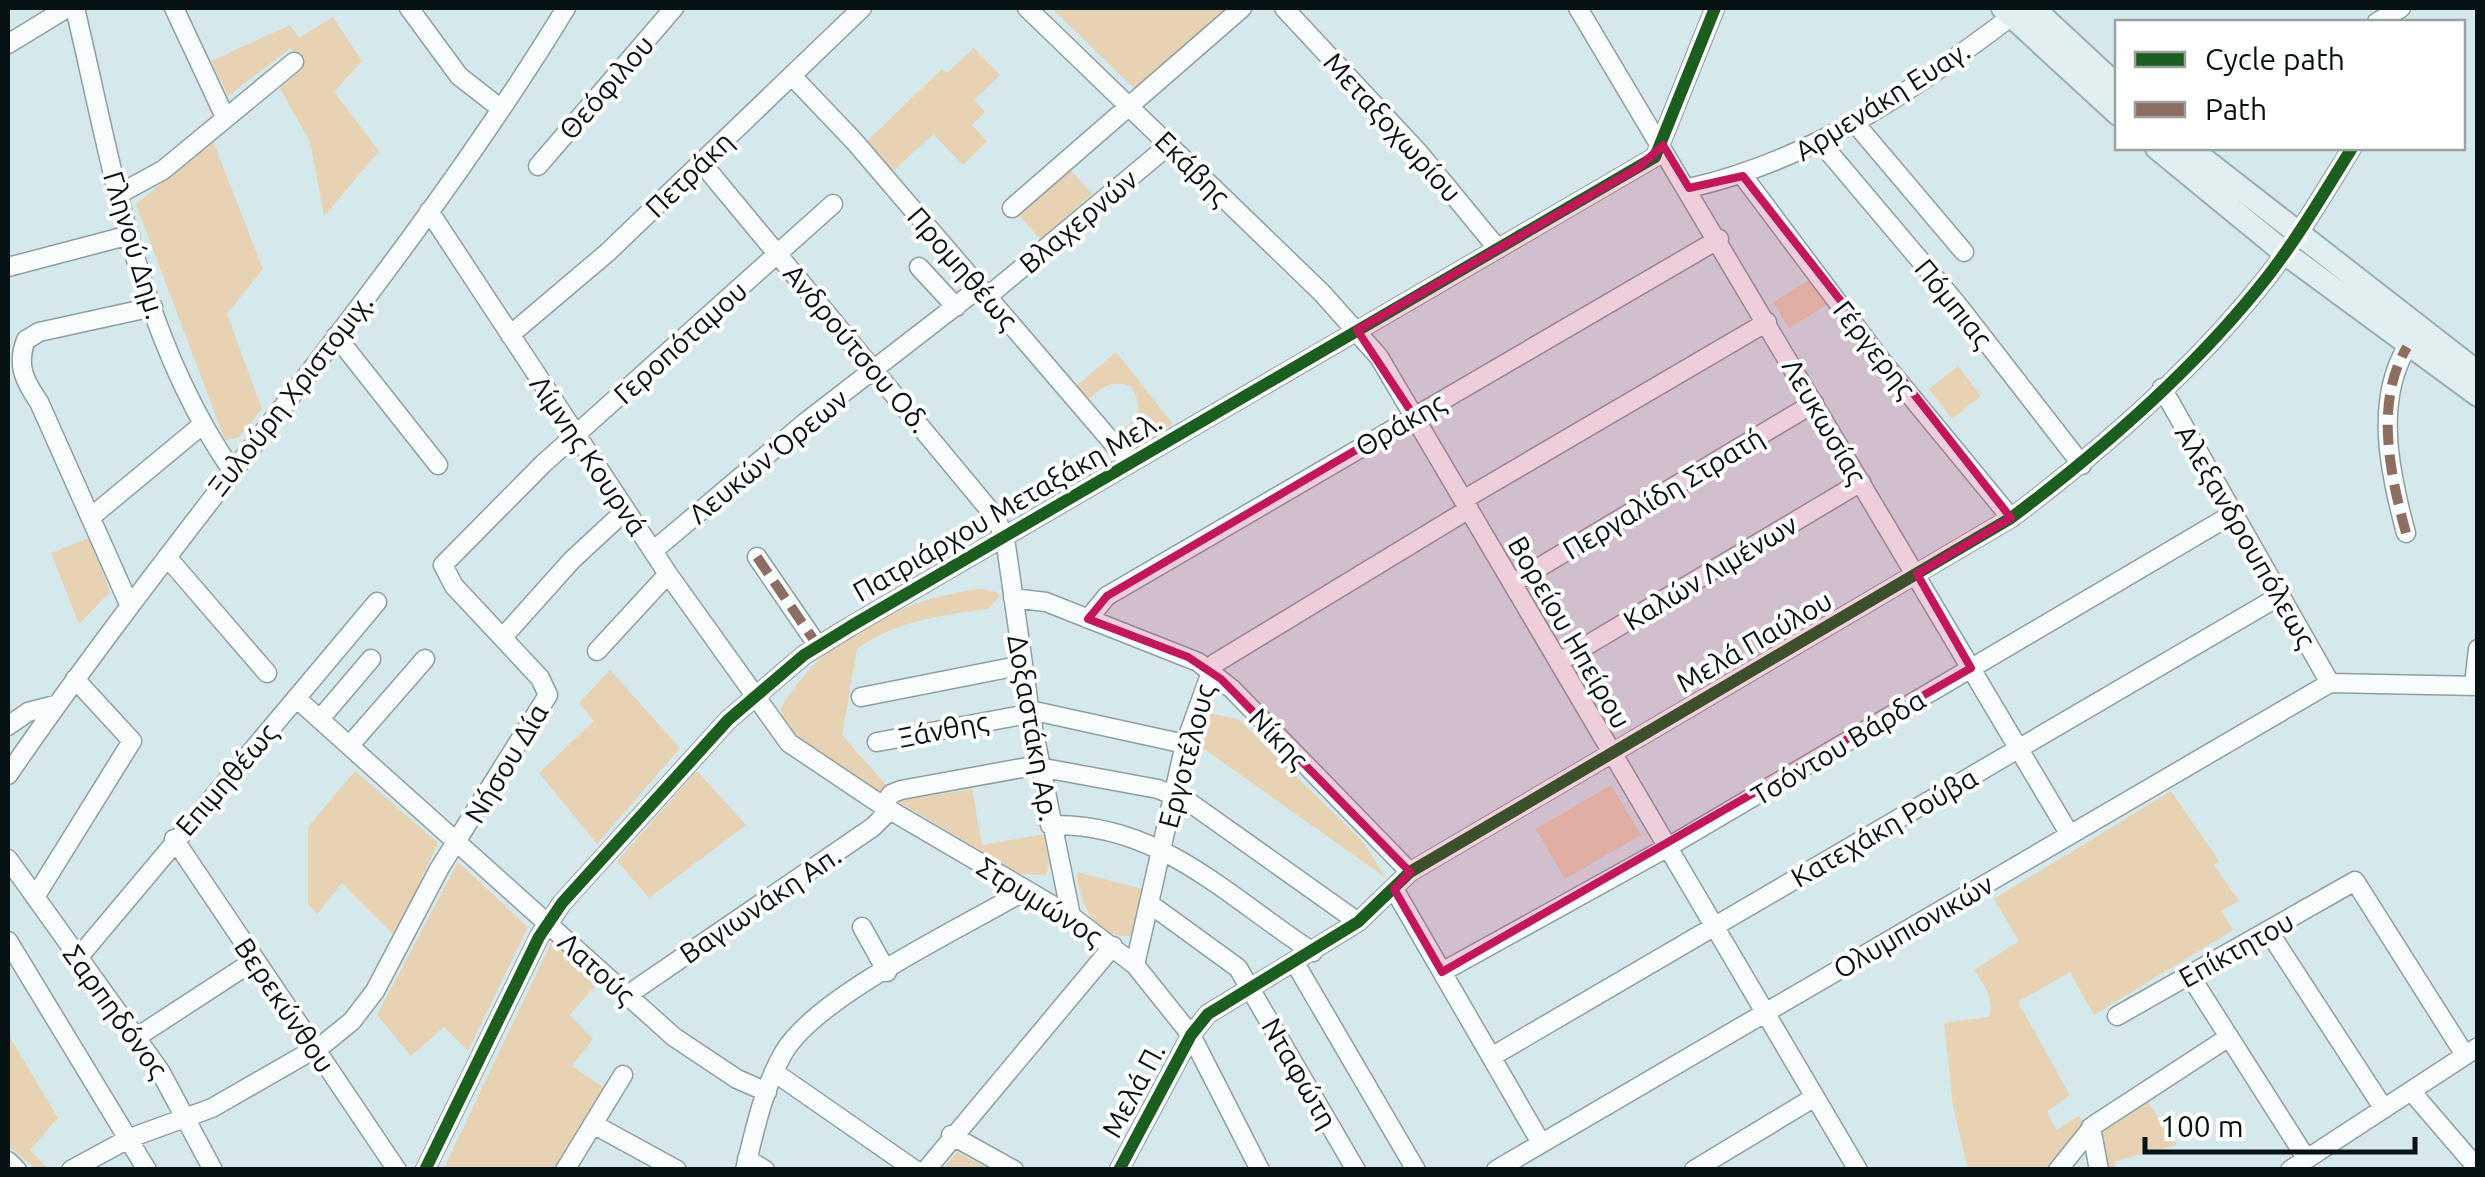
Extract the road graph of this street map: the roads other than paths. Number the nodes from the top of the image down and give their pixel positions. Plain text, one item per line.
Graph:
1 (66, 8) edge
2 (75, 8) edge
3 (174, 8) edge
4 (409, 8) edge
5 (566, 8) edge
6 (674, 8) edge
7 (862, 8) edge
8 (1027, 8) edge
9 (1242, 8) edge
10 (1284, 8) edge
11 (1578, 8) edge
12 (1715, 8) edge
13 (2016, 10) edge
14 (8, 44) edge
15 (294, 62) dead end
16 (792, 76) junction
17 (2115, 85) edge
18 (1130, 106) junction
19 (500, 108) junction
20 (2115, 111) edge
21 (225, 118) junction
22 (1854, 122) junction
23 (1822, 144) junction
24 (1169, 145) junction
25 (1663, 145) junction
26 (2160, 150) edge
27 (2192, 150) edge
28 (2351, 150) edge
29 (700, 162) junction
30 (538, 166) dead end
31 (1743, 176) junction
32 (1688, 188) junction
33 (119, 194) junction
34 (834, 204) dead end
35 (1012, 208) dead end
36 (429, 211) junction
37 (130, 236) junction
38 (1719, 240) junction
39 (2292, 244) junction
40 (1498, 248) junction
41 (1964, 252) dead end
42 (777, 253) junction
43 (8, 267) edge
44 (919, 267) dead end
45 (983, 293) junction
46 (152, 307) junction
47 (956, 307) junction
48 (1767, 322) junction
49 (1357, 330) junction
50 (510, 335) junction
51 (336, 336) junction
52 (2407, 347) junction
53 (876, 370) junction
54 (2478, 373) edge
55 (16, 387) edge
56 (2162, 388) junction
57 (2478, 396) edge
58 (1814, 402) junction
59 (1414, 416) junction
60 (202, 425) junction
61 (576, 434) junction
62 (1130, 463) junction
63 (438, 465) dead end
64 (2082, 465) junction
65 (231, 469) junction
66 (1861, 482) junction
67 (1466, 504) junction
68 (626, 510) junction
69 (2231, 515) junction
70 (92, 517) junction
71 (2011, 518) junction
72 (2406, 533) dead end
73 (1004, 538) junction
74 (653, 550) junction
75 (166, 556) junction
76 (756, 557) dead end
77 (443, 566) joint
78 (668, 574) junction
79 (1918, 574) junction
80 (1512, 583) junction
81 (2278, 597) junction
82 (1013, 598) junction
83 (378, 602) dead end
84 (129, 604) junction
85 (1088, 618) junction
86 (502, 637) junction
87 (818, 646) junction
88 (2478, 649) edge
89 (597, 651) dead end
90 (370, 659) dead end
91 (425, 659) dead end
92 (1559, 662) junction
93 (1023, 665) junction
94 (1971, 668) junction
95 (1210, 670) junction
96 (266, 673) dead end
97 (75, 680) junction
98 (2330, 684) junction
99 (2476, 686) edge
100 (754, 695) junction
101 (861, 697) dead end
102 (296, 698) junction
103 (55, 705) junction
104 (1030, 712) junction
105 (320, 719) junction
106 (8, 726) edge
107 (877, 742) dead end
108 (1186, 744) junction
109 (350, 745) junction
110 (2018, 749) junction
111 (1613, 754) junction
112 (1040, 768) junction
113 (8, 775) edge
114 (1174, 794) junction
115 (886, 808) junction
116 (1050, 825) junction
117 (2070, 835) junction
118 (174, 840) junction
119 (456, 843) junction
120 (1162, 847) junction
121 (1668, 847) junction
122 (8, 858) edge
123 (1410, 872) junction
124 (14, 883) edge
125 (1394, 889) junction
126 (1026, 890) junction
127 (35, 897) junction
128 (1150, 904) junction
129 (1071, 916) junction
130 (1358, 922) junction
131 (548, 923) junction
132 (1714, 926) junction
133 (862, 927) dead end
134 (2268, 932) junction
135 (8, 941) edge
136 (1113, 946) junction
137 (1313, 952) junction
138 (78, 958) junction
139 (255, 960) junction
140 (1295, 962) junction
141 (1134, 966) junction
142 (886, 972) junction
143 (1442, 972) junction
144 (2189, 974) junction
145 (1250, 988) junction
146 (626, 996) junction
147 (1766, 1012) junction
148 (2117, 1016) dead end
149 (1192, 1034) junction
150 (2229, 1037) junction
151 (137, 1038) junction
152 (314, 1049) junction
153 (2471, 1051) edge
154 (1491, 1058) junction
155 (774, 1072) junction
156 (623, 1074) dead end
157 (2411, 1091) junction
158 (767, 1092) junction
159 (1815, 1098) junction
160 (2384, 1109) junction
161 (188, 1118) junction
162 (593, 1124) junction
163 (2092, 1127) junction
164 (951, 1135) junction
165 (130, 1138) junction
166 (1541, 1143) junction
167 (2306, 1158) junction
168 (8, 1161) edge
169 (746, 1164) edge
170 (17, 1170) edge
171 (71, 1170) edge
172 (147, 1170) edge
173 (214, 1170) edge
174 (397, 1170) edge
175 (425, 1170) edge
176 (565, 1170) edge
177 (677, 1170) edge
178 (765, 1170) edge
179 (915, 1170) edge
180 (926, 1170) edge
181 (1014, 1170) edge
182 (1119, 1170) edge
183 (1260, 1170) edge
184 (1356, 1170) edge
185 (1416, 1170) edge
186 (1496, 1170) edge
187 (1694, 1170) edge
188 (1858, 1170) edge
189 (2058, 1170) edge
190 (2100, 1170) edge
191 (2290, 1170) edge
192 (2478, 1170) edge

1 - 14 street
2 - 33 street, Γληνού Δημ.
3 - 21 street
4 - 19 street
5 - 19 street, Ξυλούρη Χριστομιχ.
6 - 30 street, Θεόφιλου
7 - 16 street, Πετράκη
8 - 18 street, Εκάβης
9 - 18 street
10 - 40 street, Μεταξοχωρίου
11 - 25 street, Λευκωσίας
12 - 25 street
13 - 17 main road
13 - 20 main road
13 - 22 street, Αρμενάκη Ευαγ.
15 - 21 street
16 - 29 street, Πετράκη
16 - 45 street, Προμηθέως
18 - 24 street, Εκάβης
18 - 35 street
19 - 36 street, Ξυλούρη Χριστομιχ.
21 - 33 street
22 - 23 street, Αρμενάκη Ευαγ.
22 - 41 street
23 - 31 street, Αρμενάκη Ευαγ.
23 - 64 street, Πόμπιας
24 - 45 street, Βλαχερνών
24 - 49 street, Εκάβης
25 - 32 street, Λευκωσίας
25 - 40 street, Πατριάρχου Μεταξάκη Μελ.
26 - 39 main road
27 - 39 main road
28 - 39 street, Μελά Παύλου
29 - 42 street, Ανδρούτσου Οδ.
29 - 50 street, Πετράκη
31 - 32 street, Αρμενάκη Ευαγ.
31 - 71 street, Γέργερης
32 - 38 street, Λευκωσίας
33 - 37 street, Γληνού Δημ.
34 - 42 street, Γεροπόταμου
36 - 50 street, Λίμνης Κουρνά
36 - 51 street, Ξυλούρη Χριστομιχ.
37 - 43 street
37 - 46 street, Γληνού Δημ.
38 - 48 street, Λευκωσίας
38 - 59 street, Θράκης
39 - 52 main road
39 - 54 main road
39 - 56 street, Μελά Παύλου
40 - 49 street, Πατριάρχου Μεταξάκη Μελ.
42 - 53 street, Ανδρούτσου Οδ.
42 - 61 street, Γεροπόταμου
44 - 47 street
45 - 47 street, Λευκών Όρεων
45 - 62 street, Προμηθέως
46 - 55 street
46 - 60 street, Γληνού Δημ.
47 - 53 street, Λευκών Όρεων
48 - 58 street, Λευκωσίας
48 - 67 street, Εργοτέλους
49 - 59 street, Βορείου Ηπείρου
49 - 62 street, Πατριάρχου Μεταξάκη Μελ.
50 - 61 street, Λίμνης Κουρνά
51 - 63 street
51 - 65 street, Ξυλούρη Χριστομιχ.
52 - 57 main road
52 - 72 street
53 - 73 street, Ανδρούτσου Οδ.
53 - 74 street, Λευκών Όρεων
55 - 70 street
56 - 64 street, Μελά Παύλου
56 - 69 street, Αλεξανδρουπόλεως
58 - 66 street, Λευκωσίας
58 - 80 street, Περγαλίδη Στρατή
59 - 67 street, Βορείου Ηπείρου
59 - 85 street, Θράκης
60 - 65 street, Γληνού Δημ.
60 - 70 street
61 - 68 street, Λίμνης Κουρνά
61 - 77 street, Γεροπόταμου
62 - 73 street, Πατριάρχου Μεταξάκη Μελ.
64 - 71 street, Μελά Παύλου
65 - 75 street, Ξυλούρη Χριστομιχ.
66 - 79 street, Λευκωσίας
66 - 92 street, Καλών Λιμένων
67 - 80 street, Βορείου Ηπείρου
67 - 95 street, Εργοτέλους
68 - 74 street, Λίμνης Κουρνά
68 - 86 street
69 - 81 street, Αλεξανδρουπόλεως
69 - 94 street, Τσόντου Βάρδα
70 - 84 street
71 - 79 street, Μελά Παύλου
73 - 82 street, Δοξαστάκη Αρ.
73 - 87 street, Πατριάρχου Μεταξάκη Μελ.
74 - 78 street, Λίμνης Κουρνά
75 - 84 street, Ξυλούρη Χριστομιχ.
75 - 96 street
76 - 87 street
77 - 86 street, Νήσου Δία
78 - 89 street
78 - 100 street, Λίμνης Κουρνά
79 - 94 street, Λευκωσίας
79 - 111 street, Μελά Παύλου
80 - 92 street, Βορείου Ηπείρου
81 - 98 street, Αλεξανδρουπόλεως
81 - 110 street, Κατεχάκη Ρούβα
82 - 85 street, Νίκης
82 - 93 street, Δοξαστάκη Αρ.
83 - 102 street, Επιμηθέως
84 - 97 street, Ξυλούρη Χριστομιχ.
85 - 95 street, Νίκης
86 - 119 street, Νήσου Δία
87 - 100 street, Πατριάρχου Μεταξάκη Μελ.
88 - 99 street
90 - 105 street
91 - 109 street
92 - 111 street, Βορείου Ηπείρου
93 - 101 street
93 - 104 street, Δοξαστάκη Αρ.
94 - 110 street, Λευκωσίας
94 - 121 street, Τσόντου Βάρδα
95 - 108 street, Εργοτέλους
95 - 123 street, Νίκης
97 - 103 street, Ξυλούρη Χριστομιχ.
97 - 127 street
98 - 99 street
98 - 117 street, Ολυμπιονικών
100 - 115 street, Στρυμώνος
100 - 131 street, Πατριάρχου Μεταξάκη Μελ.
102 - 105 street, Λατούς
102 - 118 street, Επιμηθέως
103 - 106 street
103 - 113 street, Ξυλούρη Χριστομιχ.
104 - 107 street, Ξάνθης
104 - 108 street, Ξάνθης
104 - 112 street, Δοξαστάκη Αρ.
105 - 109 street, Λατούς
108 - 114 street, Εργοτέλους
109 - 119 street, Λατούς
110 - 117 street, Λευκωσίας
110 - 132 street, Κατεχάκη Ρούβα
111 - 121 street, Βορείου Ηπείρου
111 - 123 street, Μελά Παύλου
112 - 114 street, Βαγιωνάκη Απ.
112 - 115 street, Βαγιωνάκη Απ.
112 - 116 street, Δοξαστάκη Αρ.
114 - 120 street, Εργοτέλους
114 - 130 street
115 - 126 street, Στρυμώνος
115 - 146 street, Βαγιωνάκη Απ.
116 - 120 street
116 - 129 street, Δοξαστάκη Αρ.
117 - 147 street, Ολυμπιονικών
118 - 138 street, Επιμηθέως
118 - 139 street, Βερεκύνθου
119 - 131 street, Λατούς
119 - 152 street
120 - 128 street, Εργοτέλους
120 - 137 street
121 - 132 street, Βορείου Ηπείρου
121 - 143 street, Τσόντου Βάρδα
122 - 124 street, Σαρπηδόνος
123 - 125 street, Μελά Παύλου
124 - 127 street, Σαρπηδόνος
125 - 130 street, Μελά Παύλου
125 - 143 street
126 - 129 street, Στρυμώνος
126 - 142 street
127 - 138 street, Σαρπηδόνος
128 - 141 street, Εργοτέλους
128 - 145 street, Νταφώτη
129 - 136 street, Στρυμώνος
130 - 137 street, Μελά Παύλου
131 - 146 street, Λατούς
131 - 175 street, Πατριάρχου Μεταξάκη Μελ.
132 - 147 street, Βορείου Ηπείρου
132 - 154 street, Κατεχάκη Ρούβα
133 - 142 street
134 - 144 street, Επίκτητου
134 - 153 street, Επίκτητου
134 - 160 street
135 - 165 street
136 - 141 street, Στρυμώνος
136 - 164 street
137 - 140 street, Μελά Παύλου
138 - 151 street, Σαρπηδόνος
139 - 151 street
139 - 152 street, Βερεκύνθου
140 - 145 street, Μελά Παύλου
140 - 185 street
141 - 149 street, Στρυμώνος
142 - 155 street
143 - 154 street
144 - 148 street, Επίκτητου
144 - 150 street
145 - 149 street, Μελά Παύλου
145 - 184 street, Νταφώτη
146 - 158 street, Λατούς
147 - 159 street, Βορείου Ηπείρου
147 - 166 street, Ολυμπιονικών
149 - 182 street, Μελά Π.
149 - 183 street, Στρυμώνος
150 - 163 street
150 - 167 street
151 - 161 street, Σαρπηδόνος
152 - 161 street
152 - 174 street, Βερεκύνθου
153 - 157 street
154 - 166 street
155 - 158 street
155 - 179 street
156 - 162 street
157 - 160 street
157 - 192 street
158 - 169 street
159 - 187 street
159 - 188 street, Βορείου Ηπείρου
160 - 167 street
161 - 165 street
161 - 173 street, Σαρπηδόνος
162 - 176 street
162 - 177 street
163 - 189 street
163 - 190 street
164 - 180 street
164 - 181 street
165 - 171 street
165 - 172 street
166 - 186 street, Ολυμπιονικών
167 - 191 street
168 - 170 street
169 - 178 street

